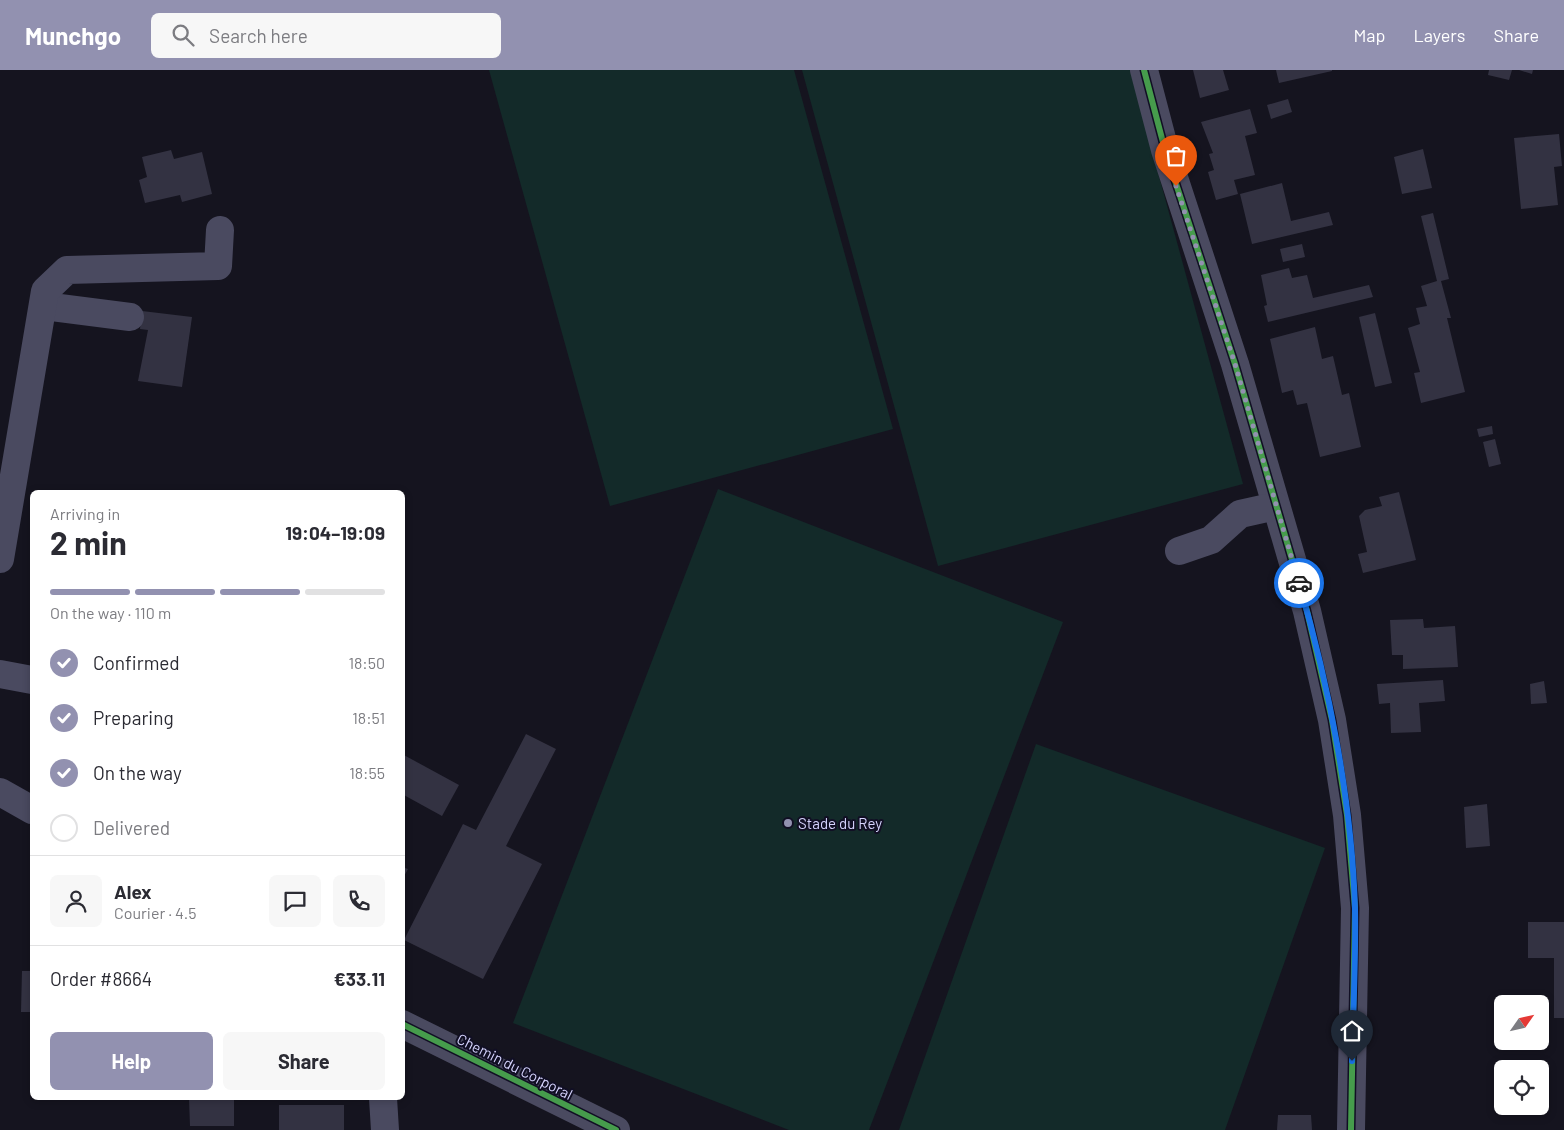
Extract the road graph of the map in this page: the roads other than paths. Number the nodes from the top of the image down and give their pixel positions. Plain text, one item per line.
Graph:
1 (1144, 70) edge
2 (220, 230) dead end
3 (44, 306) junction
4 (130, 317) dead end
5 (1276, 506) junction
6 (1179, 551) dead end
7 (0, 559) edge
8 (0, 674) edge
9 (30, 680) edge
10 (0, 792) edge
11 (30, 809) edge
12 (405, 1025) edge
13 (383, 1100) edge
14 (385, 1130) edge
15 (616, 1130) edge
16 (1351, 1130) edge

1 - 5 street
2 - 3 street
3 - 4 street
3 - 7 street
5 - 6 street
5 - 16 street
8 - 9 street
10 - 11 street
12 - 15 street, Chemin du Corporal
13 - 14 street

